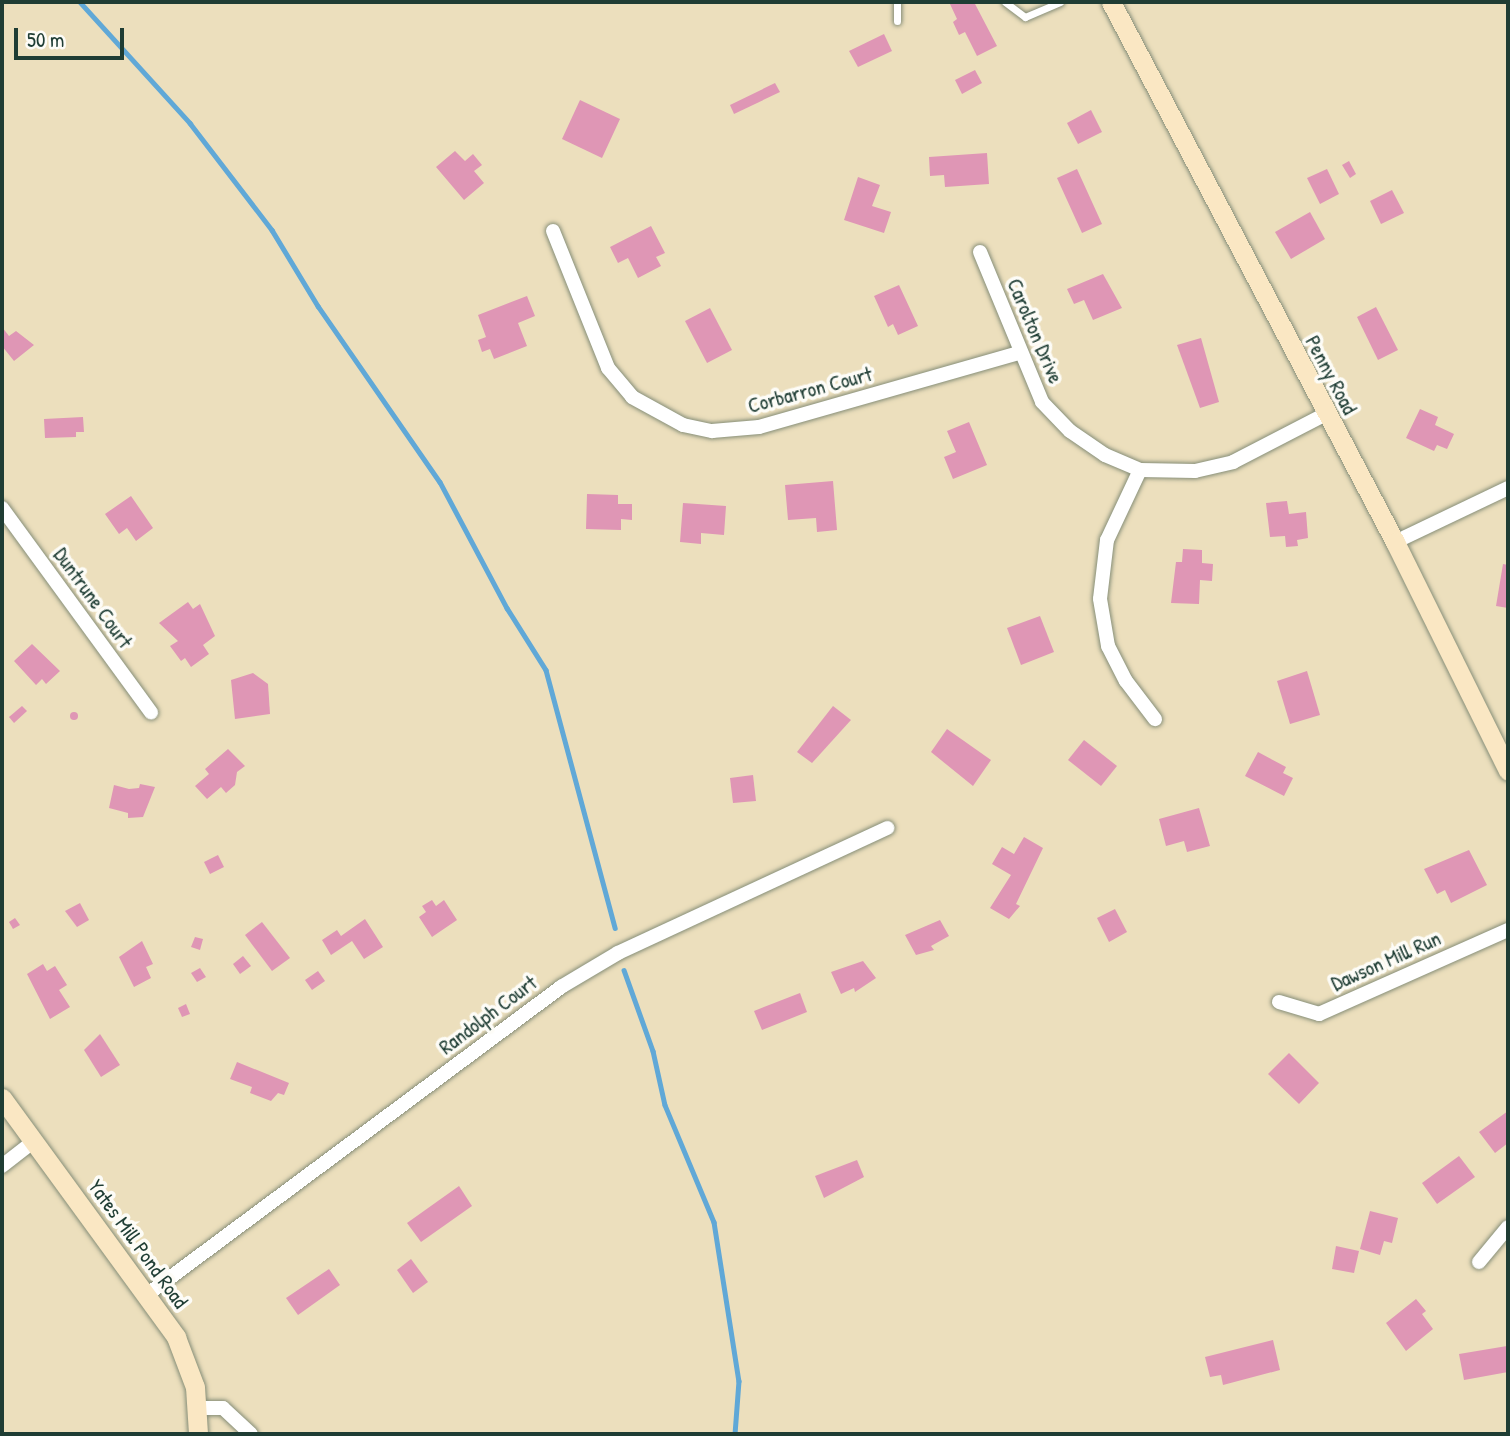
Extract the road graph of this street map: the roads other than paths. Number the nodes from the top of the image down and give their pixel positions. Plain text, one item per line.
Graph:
1 (897, 2) edge
2 (1005, 2) edge
3 (1060, 2) edge
4 (1111, 2) edge
5 (897, 21) dead end
6 (553, 231) dead end
7 (980, 252) dead end
8 (1019, 353) junction
9 (1326, 414) junction
10 (1140, 470) junction
11 (1508, 488) edge
12 (2, 508) edge
13 (1395, 542) junction
14 (151, 712) dead end
15 (1155, 719) dead end
16 (1508, 771) edge
17 (887, 828) dead end
18 (1508, 930) edge
19 (1279, 1002) dead end
20 (2, 1098) edge
21 (34, 1141) junction
22 (2, 1166) edge
23 (1508, 1227) edge
24 (1479, 1262) dead end
25 (148, 1294) junction
26 (199, 1408) junction
27 (198, 1434) edge
28 (251, 1434) edge

1 - 5 lane
2 - 3 lane
4 - 9 street, Penny Road
6 - 8 street, Corbarron Court
7 - 8 street, Carolton Drive
8 - 10 street, Carolton Drive
9 - 10 street, Carolton Drive
9 - 13 street, Penny Road
10 - 15 street
11 - 13 street
12 - 14 street, Duntrune Court
13 - 16 street, Penny Road
17 - 25 street, Randolph Court
18 - 19 street, Dawson Mill Run
20 - 21 street, Yates Mill Pond Road
21 - 22 street
21 - 25 street, Yates Mill Pond Road
23 - 24 street
25 - 26 street, Yates Mill Pond Road
26 - 27 street, Yates Mill Pond Road
26 - 28 street

